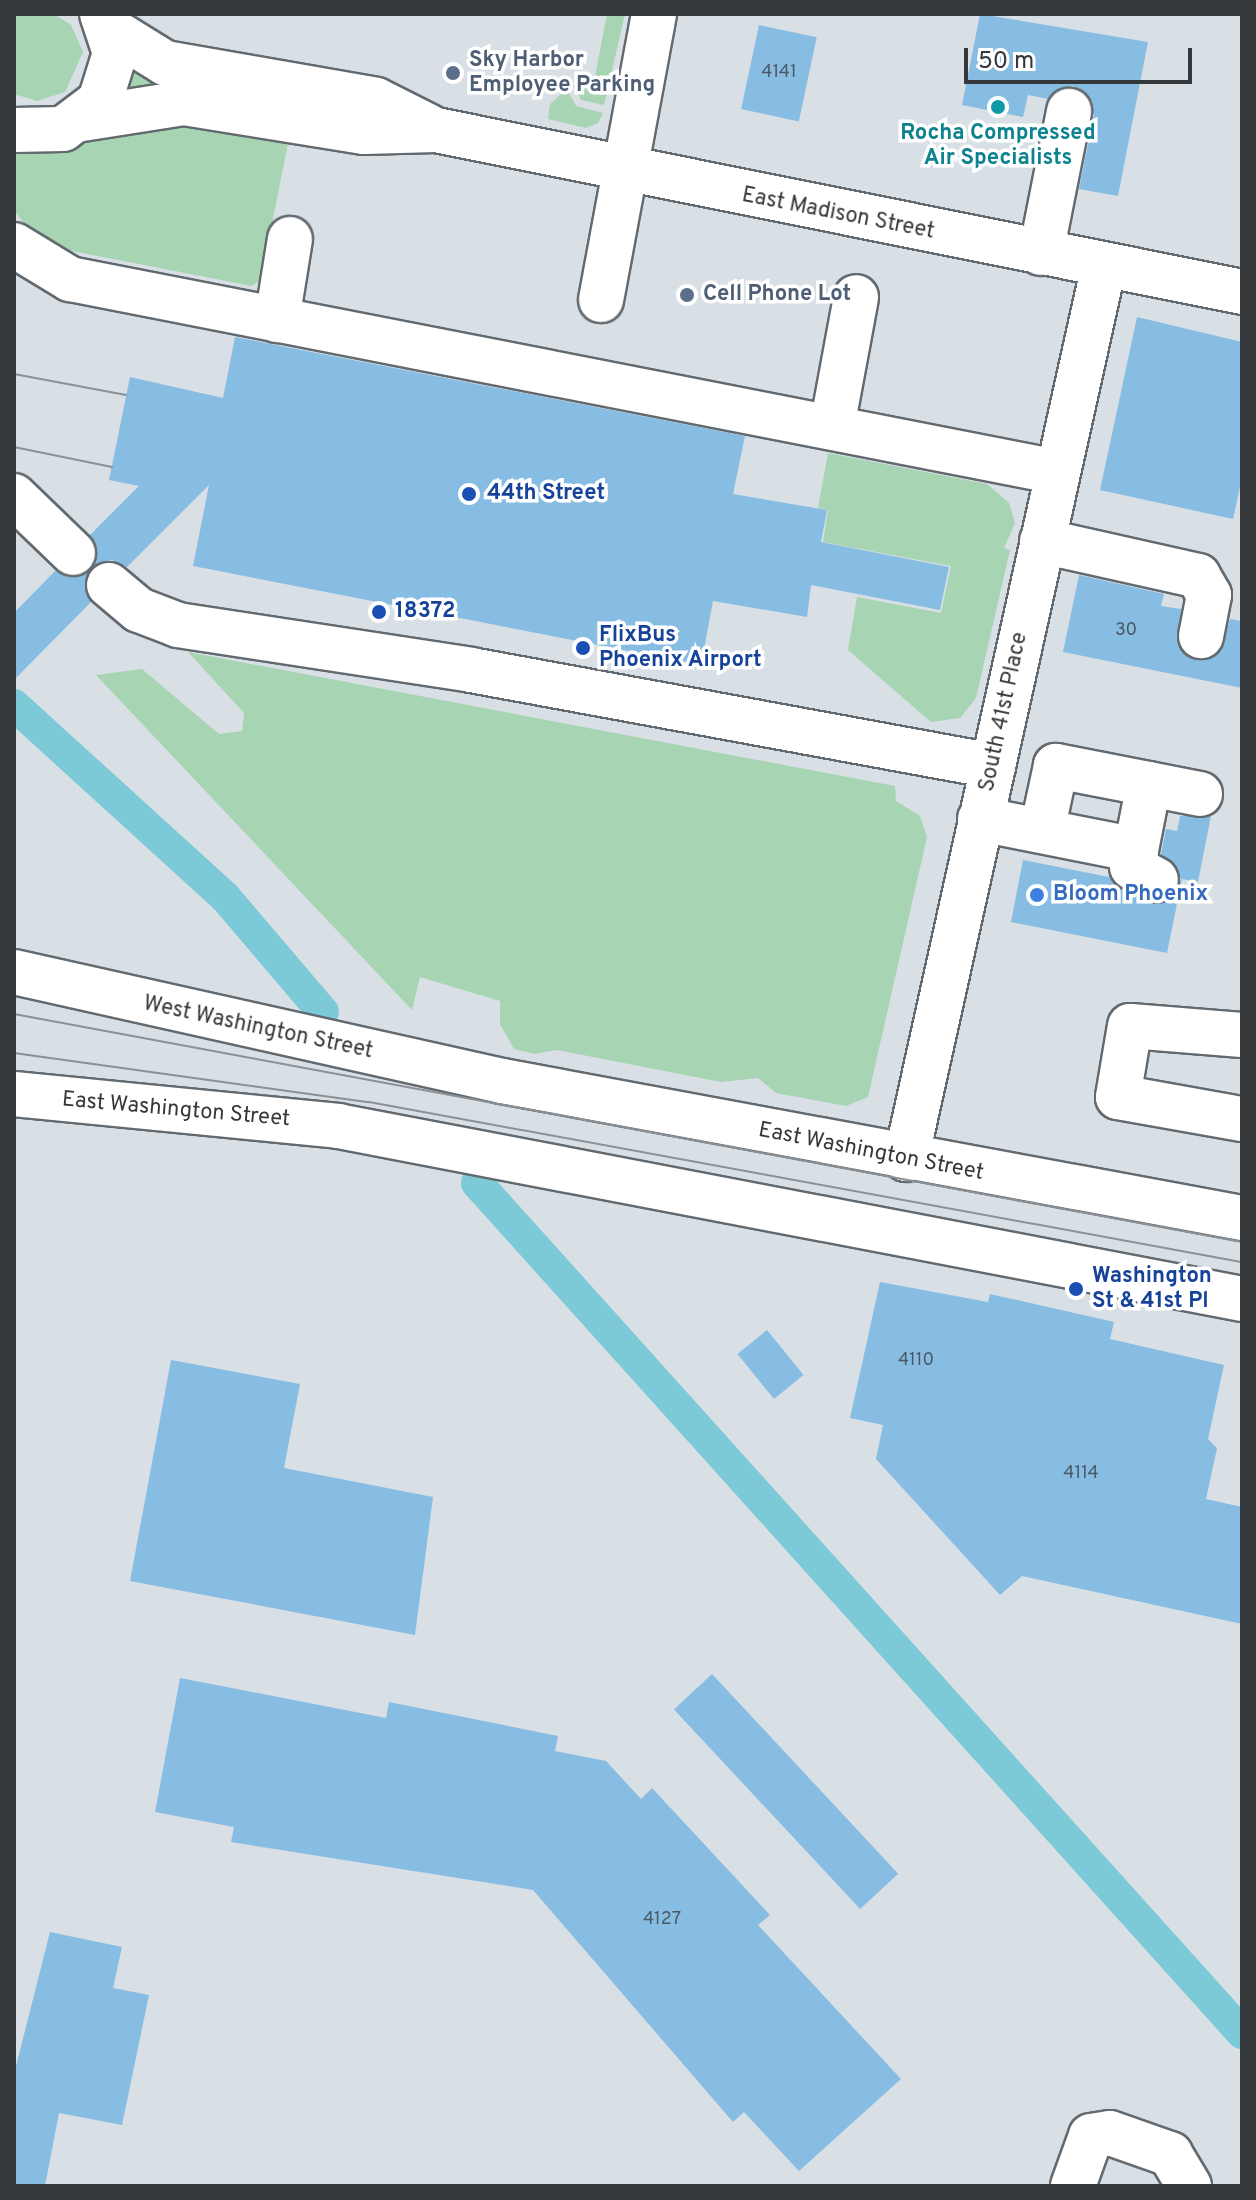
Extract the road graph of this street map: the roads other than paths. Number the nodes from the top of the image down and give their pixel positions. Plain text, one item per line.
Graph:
1 (654, 14) edge
2 (106, 21) edge
3 (1069, 111) dead end
4 (82, 119) junction
5 (14, 130) edge
6 (436, 130) junction
7 (623, 171) junction
8 (290, 239) dead end
9 (14, 245) edge
10 (1041, 253) junction
11 (1104, 265) junction
12 (1242, 292) edge
13 (856, 297) dead end
14 (601, 300) dead end
15 (277, 320) junction
16 (832, 427) junction
17 (1057, 472) junction
18 (14, 496) edge
19 (1042, 541) junction
20 (73, 553) dead end
21 (109, 585) dead end
22 (1201, 636) dead end
23 (993, 766) junction
24 (1149, 784) junction
25 (1200, 794) dead end
26 (980, 819) junction
27 (1042, 831) junction
28 (14, 972) edge
29 (1242, 1035) edge
30 (502, 1081) joint
31 (14, 1094) edge
32 (1242, 1119) edge
33 (906, 1159) junction
34 (1242, 1218) edge
35 (1242, 1299) edge
36 (1073, 2186) edge
37 (1189, 2186) edge

1 - 7 street
2 - 4 street
2 - 6 street, East Madison Street
3 - 10 street
4 - 5 street, East Madison Street
4 - 6 street, East Madison Street
6 - 7 street, East Madison Street
7 - 10 street, East Madison Street
7 - 14 street
8 - 15 street
9 - 15 street
10 - 11 street, East Madison Street
11 - 12 street, East Madison Street
11 - 17 street, South 41st Place
13 - 16 street
15 - 16 street
16 - 17 street
17 - 19 street, South 41st Place
18 - 20 street
19 - 22 street
19 - 23 street, South 41st Place
21 - 23 street
23 - 26 street, South 41st Place
24 - 25 street
24 - 27 street
24 - 27 street
26 - 27 street
26 - 33 street, South 41st Place
28 - 30 street, West Washington Street
29 - 32 street
30 - 33 street, East Washington Street
31 - 35 street, East Washington Street
33 - 34 street, East Washington Street
36 - 37 street

